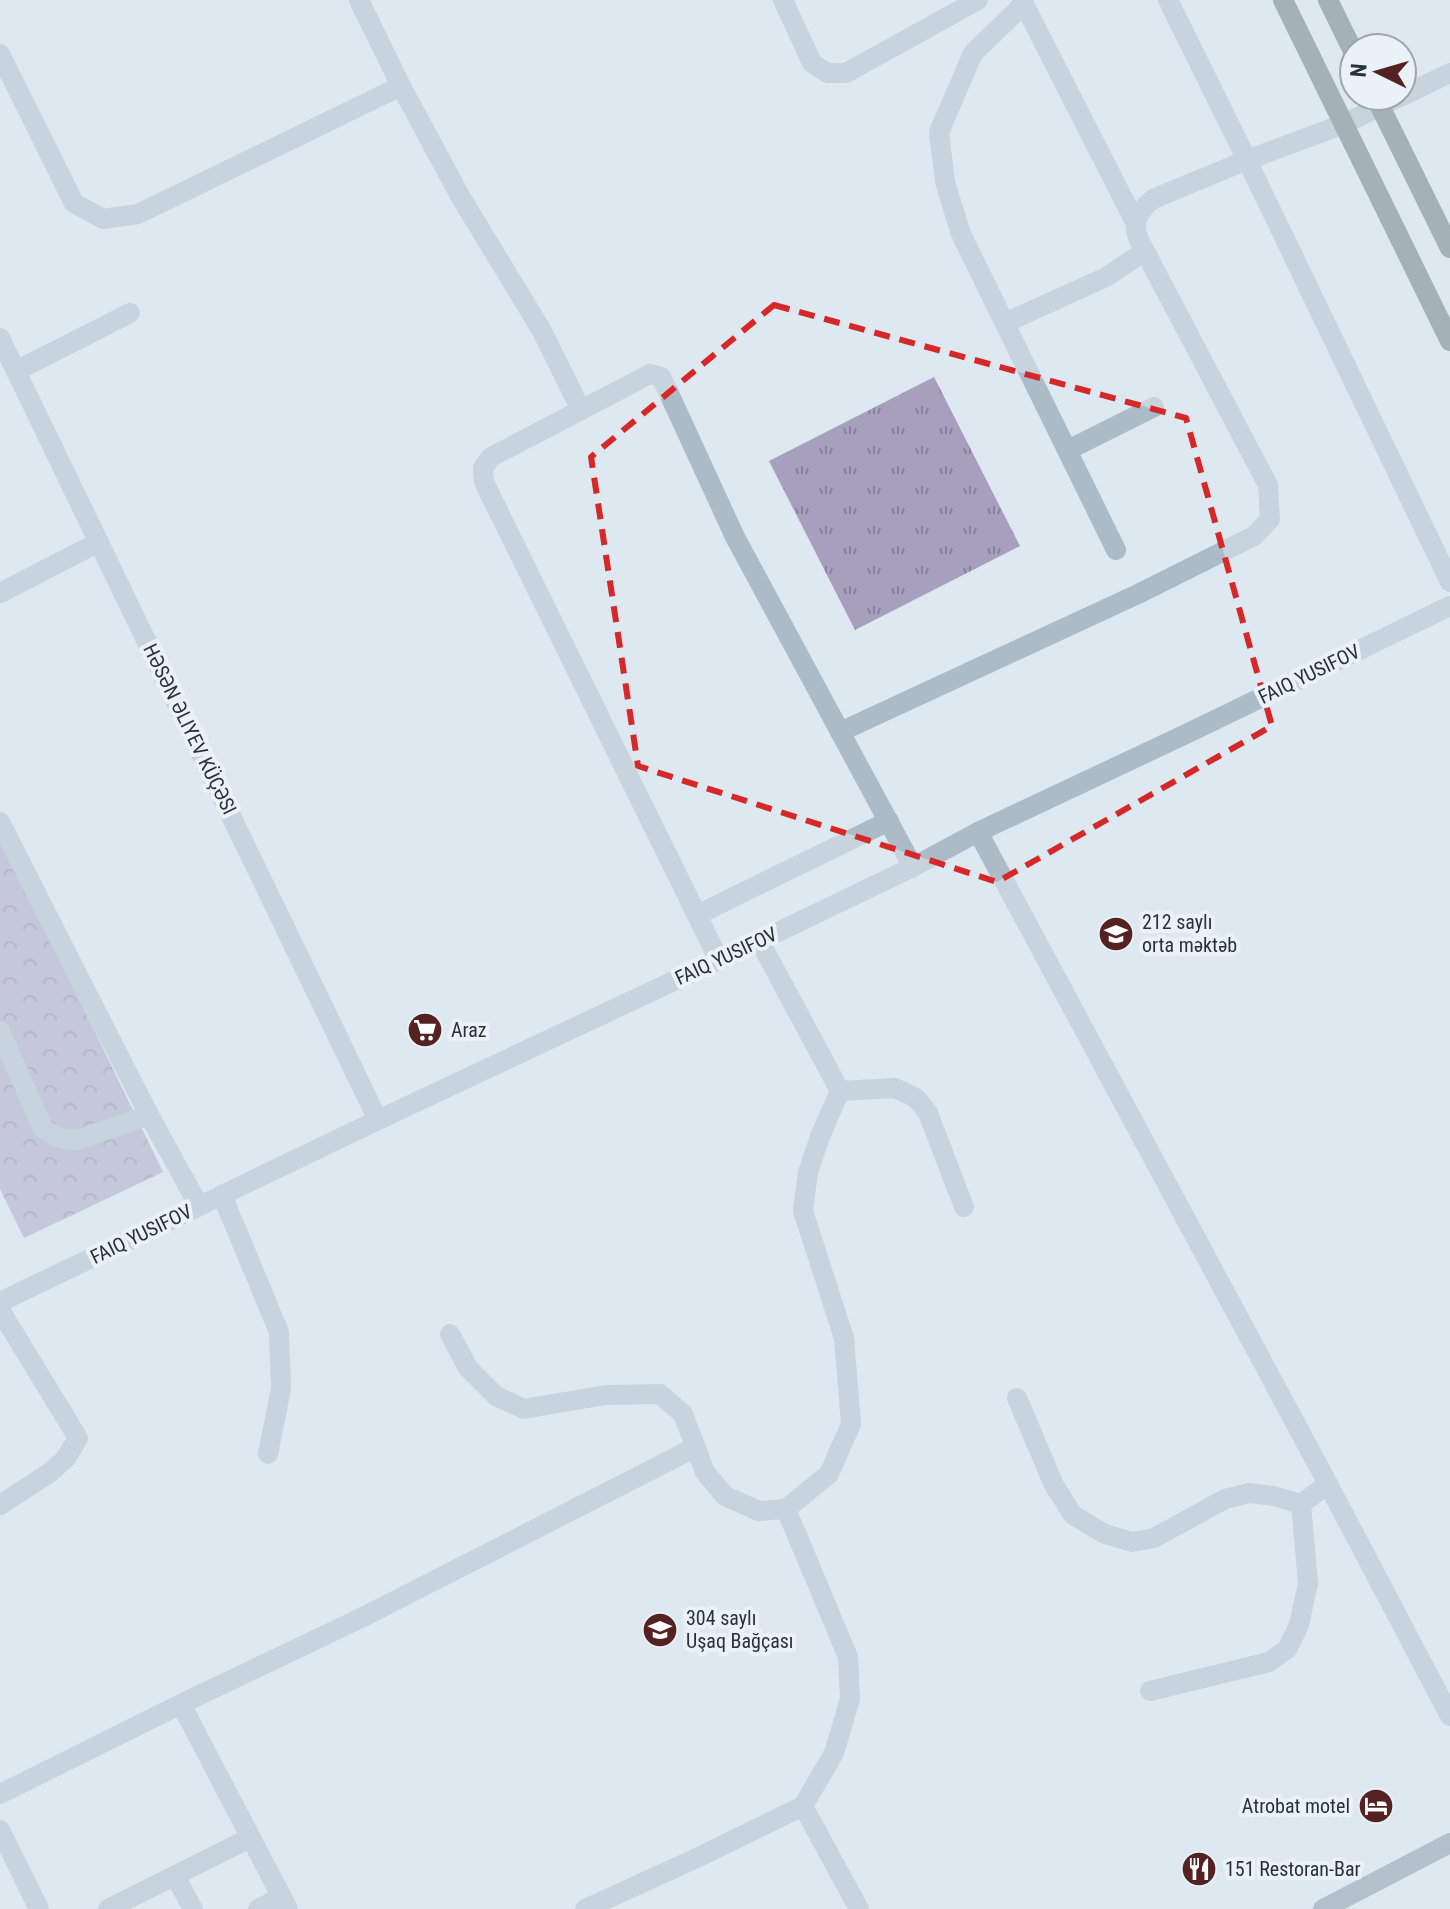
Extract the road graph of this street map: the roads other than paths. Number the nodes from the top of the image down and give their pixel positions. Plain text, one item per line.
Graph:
1 (359, 0) edge
2 (783, 0) edge
3 (978, 0) edge
4 (1168, 0) edge
5 (1283, 0) edge
6 (1328, 0) edge
7 (1023, 2) edge
8 (1344, 32) edge
9 (0, 54) edge
10 (1450, 73) edge
11 (401, 86) junction
12 (1418, 88) edge
13 (1362, 112) edge
14 (1383, 112) edge
15 (1344, 124) junction
16 (1247, 160) junction
17 (1135, 222) junction
18 (1450, 248) edge
19 (1145, 251) junction
20 (130, 313) dead end
21 (1005, 323) junction
22 (0, 338) edge
23 (1450, 341) edge
24 (16, 371) junction
25 (1154, 407) dead end
26 (581, 410) junction
27 (1068, 450) junction
28 (99, 542) junction
29 (1116, 550) dead end
30 (1450, 582) edge
31 (0, 593) edge
32 (1450, 606) edge
33 (840, 732) junction
34 (889, 821) junction
35 (1, 828) edge
36 (978, 832) junction
37 (913, 867) junction
38 (697, 915) junction
39 (759, 940) junction
40 (719, 960) junction
41 (0, 1031) edge
42 (840, 1091) junction
43 (149, 1115) junction
44 (378, 1120) junction
45 (222, 1195) junction
46 (199, 1206) junction
47 (964, 1207) dead end
48 (0, 1302) edge
49 (0, 1310) edge
50 (450, 1334) dead end
51 (1017, 1398) dead end
52 (696, 1447) junction
53 (268, 1454) dead end
54 (1328, 1484) junction
55 (1301, 1504) junction
56 (0, 1505) edge
57 (786, 1509) junction
58 (1150, 1691) dead end
59 (181, 1704) junction
60 (1450, 1716) edge
61 (0, 1794) edge
62 (803, 1806) junction
63 (0, 1830) edge
64 (250, 1838) junction
65 (1450, 1843) edge
66 (20, 1868) junction
67 (175, 1876) junction
68 (0, 1878) edge
69 (285, 1903) edge
70 (39, 1909) edge
71 (108, 1909) edge
72 (193, 1909) edge
73 (258, 1909) edge
74 (585, 1909) edge
75 (859, 1909) edge
76 (1323, 1909) edge

1 - 11 street
2 - 3 street
4 - 16 street
5 - 15 main road
6 - 8 main road
7 - 17 street
7 - 21 street
9 - 11 street
10 - 12 street
11 - 26 street
13 - 15 street
14 - 18 main road
15 - 16 street
15 - 23 main road
16 - 17 street
16 - 30 street
17 - 19 street
19 - 21 street
19 - 33 street
20 - 24 street
21 - 27 street
22 - 24 street, HƏSƏN ƏLIYEV KÜÇƏSI
24 - 28 street, HƏSƏN ƏLIYEV KÜÇƏSI
25 - 27 street
26 - 33 street
26 - 38 street
27 - 29 street
28 - 31 street
28 - 44 street, HƏSƏN ƏLIYEV KÜÇƏSI
32 - 36 street, FAIQ YUSIFOV
33 - 34 street
34 - 37 street
34 - 38 street
35 - 43 street
36 - 37 street, FAIQ YUSIFOV
36 - 54 street
37 - 39 street, FAIQ YUSIFOV
38 - 40 street
39 - 40 street, FAIQ YUSIFOV
39 - 42 street
40 - 44 street, FAIQ YUSIFOV
41 - 43 street
42 - 47 street
42 - 57 street
43 - 46 street
44 - 45 street, FAIQ YUSIFOV
45 - 46 street, FAIQ YUSIFOV
45 - 53 street
46 - 48 street, FAIQ YUSIFOV
49 - 56 street
50 - 52 street
51 - 55 street
52 - 57 street
52 - 59 street
54 - 55 street
54 - 60 street
55 - 58 street
57 - 62 street
59 - 61 street
59 - 64 street
62 - 74 street
62 - 75 street
63 - 66 street
64 - 67 street
64 - 69 street
65 - 76 main road
66 - 68 street
66 - 70 street
67 - 71 street
67 - 72 street
69 - 73 street

